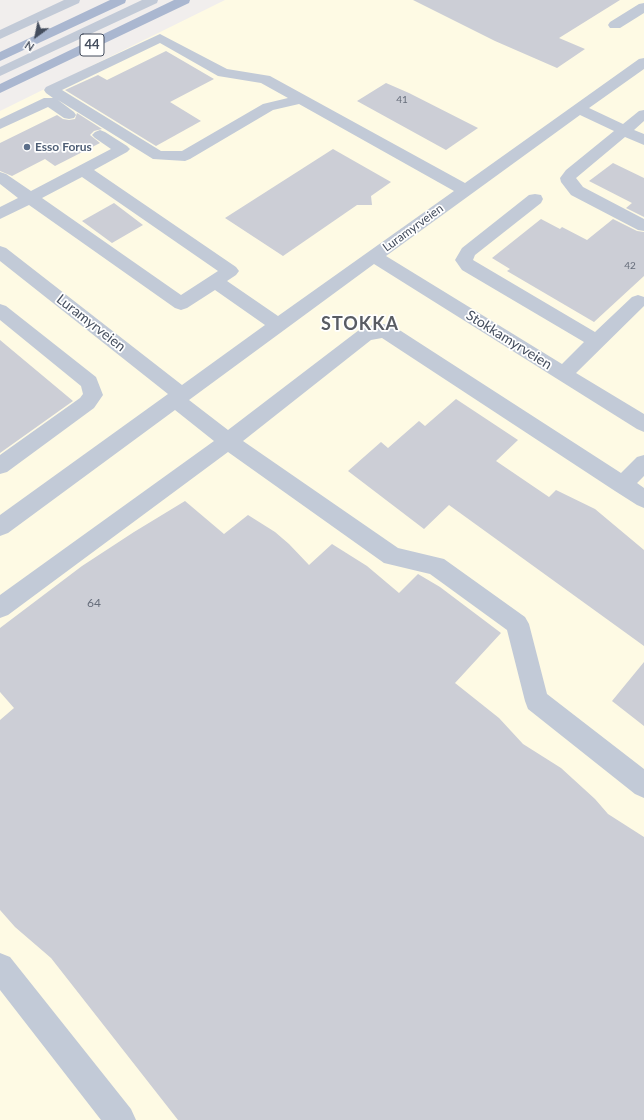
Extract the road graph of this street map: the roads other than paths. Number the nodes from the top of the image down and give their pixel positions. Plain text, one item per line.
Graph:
1 (74, 0) edge
2 (120, 0) edge
3 (152, 0) edge
4 (184, 0) edge
5 (644, 7) edge
6 (615, 25) dead end
7 (0, 35) edge
8 (0, 57) edge
9 (644, 62) edge
10 (0, 72) edge
11 (0, 89) edge
12 (300, 99) junction
13 (579, 109) junction
14 (644, 114) edge
15 (0, 125) edge
16 (624, 130) junction
17 (644, 140) edge
18 (83, 170) junction
19 (0, 177) edge
20 (465, 190) junction
21 (31, 197) junction
22 (536, 199) dead end
23 (0, 214) edge
24 (644, 226) edge
25 (0, 252) edge
26 (373, 256) junction
27 (215, 281) junction
28 (638, 301) dead end
29 (0, 310) edge
30 (278, 325) junction
31 (597, 341) junction
32 (563, 374) junction
33 (178, 397) junction
34 (644, 424) edge
35 (228, 441) junction
36 (644, 464) edge
37 (0, 466) edge
38 (622, 485) junction
39 (644, 499) edge
40 (0, 527) edge
41 (0, 608) edge
42 (644, 785) edge
43 (0, 967) edge
44 (120, 1120) edge

1 - 7 street
2 - 8 main road, 44
3 - 10 street
4 - 11 main road, 44
5 - 6 street
9 - 13 street, Luramyrveien
12 - 12 street
12 - 20 street
13 - 16 street
13 - 20 street, Luramyrveien
14 - 16 street
15 - 18 street
16 - 17 street
16 - 24 street
18 - 21 street
18 - 27 street
19 - 21 street
20 - 26 street, Luramyrveien
21 - 23 street
21 - 27 street
22 - 31 street
25 - 33 street, Luramyrveien
26 - 30 street, Luramyrveien
26 - 32 street, Stokkamyrveien
27 - 30 street
28 - 31 street
29 - 37 street
30 - 33 street, Luramyrveien
31 - 32 street
32 - 34 street, Stokkamyrveien
33 - 35 street
33 - 40 street, Luramyrveien
35 - 38 street
35 - 41 street
35 - 42 street
36 - 38 street
38 - 39 street
43 - 44 street

